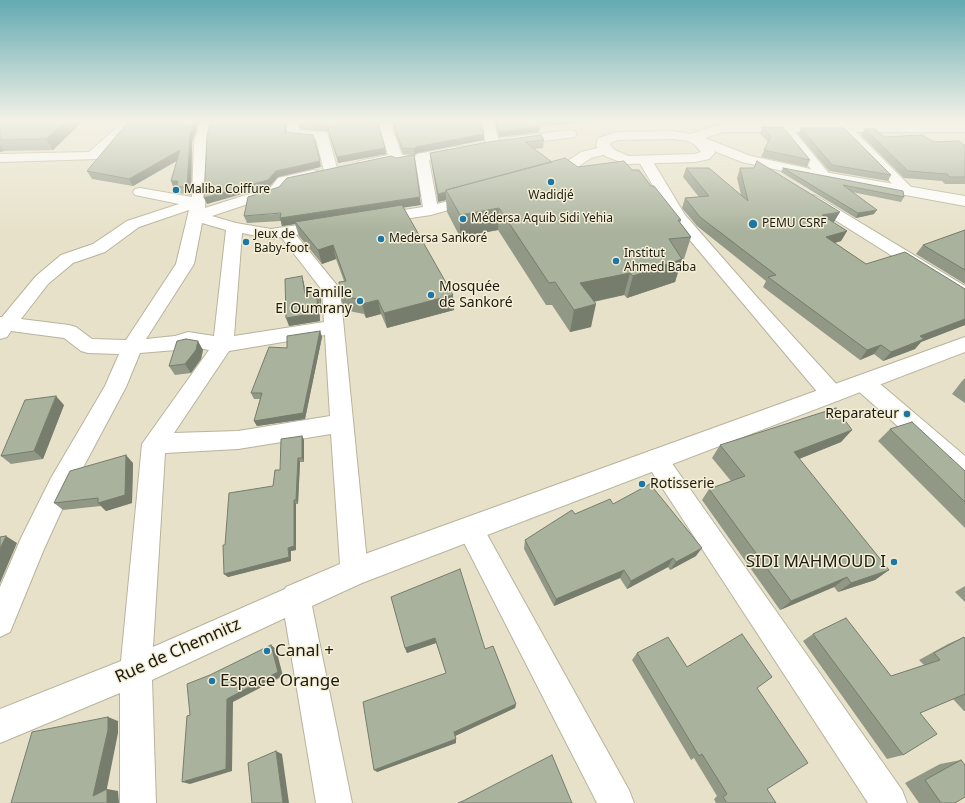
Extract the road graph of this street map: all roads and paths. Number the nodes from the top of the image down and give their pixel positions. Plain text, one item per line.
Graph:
1 (24, 157) edge
2 (200, 157) edge
3 (328, 157) edge
4 (394, 157) edge
5 (396, 157) edge
6 (418, 157) edge
7 (422, 157) edge
8 (582, 157) edge
9 (623, 157) edge
10 (697, 157) edge
11 (743, 157) edge
12 (809, 157) edge
13 (874, 157) edge
14 (0, 158) edge
15 (747, 159) junction
16 (645, 160) junction
17 (331, 170) junction
18 (824, 176) junction
19 (533, 182) edge
20 (907, 191) junction
21 (140, 192) dead end
22 (490, 194) edge
23 (965, 201) edge
24 (197, 209) junction
25 (431, 210) junction
26 (362, 221) edge
27 (234, 227) junction
28 (315, 228) edge
29 (284, 232) junction
30 (965, 294) edge
31 (2, 326) edge
32 (334, 327) junction
33 (223, 344) junction
34 (965, 344) edge
35 (133, 347) junction
36 (864, 383) junction
37 (832, 394) junction
38 (342, 422) junction
39 (154, 444) junction
40 (656, 459) junction
41 (965, 471) edge
42 (470, 529) junction
43 (354, 572) junction
44 (296, 597) junction
45 (0, 622) edge
46 (136, 671) junction
47 (0, 726) edge
48 (138, 803) edge
49 (334, 803) edge
50 (616, 803) edge
51 (889, 803) edge

1 - 14 street
2 - 24 street
3 - 17 street
4 - 17 street
5 - 6 street
7 - 25 street
8 - 19 street
9 - 16 street
10 - 16 street
11 - 15 street
12 - 18 street
13 - 20 street
15 - 18 street
15 - 30 street
16 - 37 street
17 - 24 street
18 - 20 street
20 - 23 street
21 - 24 street
22 - 25 street
24 - 27 street
24 - 31 street
24 - 35 street
25 - 26 street
27 - 29 street
27 - 33 street
28 - 29 street
29 - 32 street
31 - 35 street
32 - 33 street
32 - 38 street
33 - 35 street
33 - 39 street
34 - 36 street, Rue de Chemnitz
35 - 45 street
36 - 37 street, Rue de Chemnitz
36 - 41 street
37 - 40 street, Rue de Chemnitz
38 - 39 street
38 - 43 street
39 - 46 street
40 - 42 street, Rue de Chemnitz
40 - 51 street
42 - 43 street, Rue de Chemnitz
42 - 50 street
43 - 44 street, Rue de Chemnitz
44 - 46 street, Rue de Chemnitz
44 - 49 street
46 - 47 street, Rue de Chemnitz
46 - 48 street

